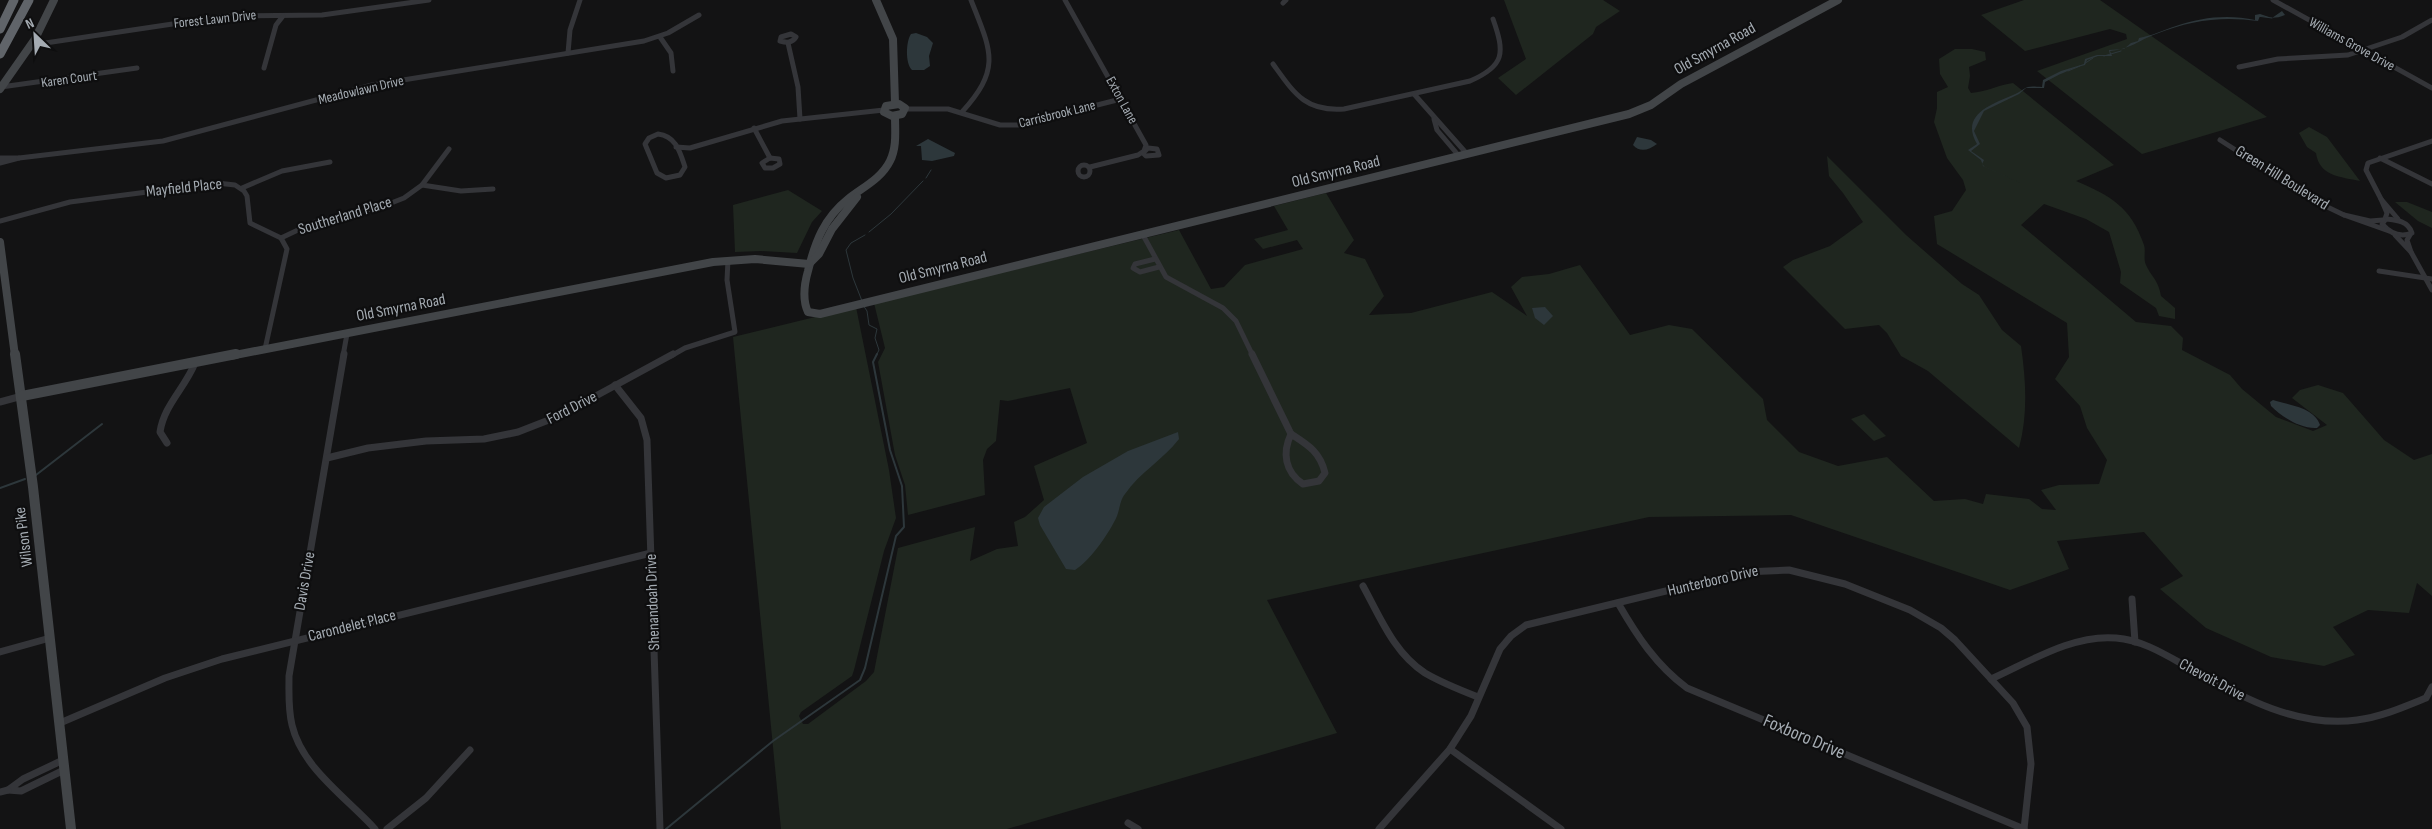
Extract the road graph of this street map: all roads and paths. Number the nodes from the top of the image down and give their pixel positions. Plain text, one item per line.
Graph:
1 (14, 0) edge
2 (29, 0) edge
3 (54, 0) edge
4 (429, 0) edge
5 (580, 0) edge
6 (876, 0) edge
7 (971, 0) edge
8 (1066, 0) edge
9 (1838, 0) edge
10 (2273, 0) edge
11 (700, 15) dead end
12 (283, 16) junction
13 (1493, 19) dead end
14 (2432, 20) edge
15 (0, 29) edge
16 (660, 37) junction
17 (788, 43) dead end
18 (32, 45) junction
19 (2364, 51) junction
20 (568, 53) junction
21 (0, 54) edge
22 (1273, 64) dead end
23 (2238, 67) dead end
24 (137, 68) dead end
25 (264, 68) dead end
26 (672, 71) dead end
27 (0, 88) edge
28 (2432, 88) edge
29 (1414, 94) junction
30 (1121, 99) junction
31 (895, 104) junction
32 (905, 109) junction
33 (884, 110) junction
34 (962, 112) junction
35 (895, 116) junction
36 (800, 118) junction
37 (1434, 119) junction
38 (754, 128) junction
39 (2220, 140) dead end
40 (2432, 141) edge
41 (676, 147) junction
42 (690, 148) junction
43 (448, 149) dead end
44 (1144, 150) joint
45 (1467, 154) junction
46 (681, 156) junction
47 (1459, 156) junction
48 (0, 158) edge
49 (19, 158) junction
50 (770, 158) dead end
51 (2380, 158) junction
52 (0, 162) edge
53 (330, 162) dead end
54 (1090, 167) dead end
55 (2432, 184) edge
56 (422, 185) junction
57 (242, 188) junction
58 (493, 189) dead end
59 (2381, 199) junction
60 (2344, 215) junction
61 (2384, 220) junction
62 (0, 221) edge
63 (2403, 222) junction
64 (2389, 231) junction
65 (2411, 234) junction
66 (1143, 235) junction
67 (281, 238) junction
68 (0, 242) edge
69 (2411, 252) junction
70 (1155, 258) junction
71 (728, 260) junction
72 (809, 264) junction
73 (1159, 268) junction
74 (2379, 272) dead end
75 (2429, 278) edge
76 (2432, 290) edge
77 (347, 334) junction
78 (265, 349) junction
79 (195, 363) junction
80 (615, 386) junction
81 (22, 396) junction
82 (0, 402) edge
83 (1291, 434) junction
84 (167, 443) dead end
85 (327, 458) junction
86 (651, 553) junction
87 (1363, 586) dead end
88 (2132, 599) dead end
89 (1618, 603) junction
90 (50, 638) junction
91 (295, 640) junction
92 (2135, 642) junction
93 (0, 652) edge
94 (1991, 679) junction
95 (2432, 687) edge
96 (1478, 697) junction
97 (60, 723) junction
98 (1450, 749) junction
99 (470, 750) dead end
100 (64, 765) junction
101 (4, 791) edge
102 (1128, 823) dead end
103 (71, 829) edge
104 (375, 829) edge
105 (387, 829) edge
106 (660, 829) edge
107 (1138, 829) edge
108 (1379, 829) edge
109 (1561, 829) edge
110 (2024, 829) edge

1 - 15 highway
2 - 21 highway
3 - 18 street
4 - 12 street, Forest Lawn Drive
5 - 20 street
6 - 31 street
7 - 34 street
8 - 30 street, Exton Lane
9 - 45 street, Old Smyrna Road
10 - 19 street, Williams Grove Drive
11 - 16 street, Meadowlawn Drive
12 - 18 street, Forest Lawn Drive
12 - 25 street
13 - 29 street
14 - 19 street
16 - 20 street, Meadowlawn Drive
16 - 26 street
17 - 36 street
18 - 27 street
19 - 23 street
19 - 28 street, Williams Grove Drive
20 - 49 street, Meadowlawn Drive
22 - 29 street
24 - 27 street, Karen Court
29 - 37 street
30 - 34 street, Carrisbrook Lane
30 - 44 street, Exton Lane
31 - 32 street
31 - 33 street
32 - 34 street, Carrisbrook Lane
32 - 35 street
33 - 35 street
33 - 36 street
35 - 72 street
36 - 38 street
37 - 45 street
37 - 47 street
38 - 42 street
38 - 50 street
39 - 60 street, Green Hill Boulevard
40 - 51 street
41 - 42 street
41 - 46 street
41 - 46 street
42 - 46 street
43 - 56 street, Southerland Place
44 - 54 street, Exton Lane
45 - 47 street, Old Smyrna Road
47 - 66 street, Old Smyrna Road
48 - 49 street, Meadowlawn Drive
49 - 52 street, Meadowlawn Drive
51 - 55 street
51 - 59 street
53 - 57 street
56 - 58 street
56 - 67 street, Southerland Place
57 - 62 street, Mayfield Place
57 - 67 street, Mayfield Place
59 - 61 street
59 - 63 street
60 - 61 street, Green Hill Boulevard
60 - 64 street, Green Hill Boulevard
61 - 63 street, Green Hill Boulevard
61 - 64 street
63 - 65 street
64 - 65 street
64 - 69 street, Green Hill Boulevard
65 - 69 street, Green Hill Boulevard
66 - 70 street
66 - 72 street, Old Smyrna Road
67 - 78 street
68 - 81 street, Wilson Pike
69 - 75 street, Green Hill Boulevard
70 - 73 street
70 - 73 street
71 - 72 street, Old Smyrna Road
71 - 77 street, Old Smyrna Road
71 - 80 street, Ford Drive
73 - 83 street
74 - 75 street
75 - 76 street, Green Hill Boulevard
77 - 78 street, Old Smyrna Road
77 - 85 street, Davis Drive
78 - 79 street, Old Smyrna Road
79 - 81 street, Old Smyrna Road
79 - 84 street
80 - 85 street, Ford Drive
80 - 86 street, Shenandoah Drive
81 - 82 street, Old Smyrna Road
81 - 90 street, Wilson Pike
83 - 83 street
85 - 91 street, Davis Drive
86 - 91 street, Carondelet Place
86 - 106 street, Shenandoah Drive
87 - 96 street
88 - 92 street
89 - 94 street, Hunterboro Drive
89 - 96 street, Hunterboro Drive
89 - 110 street, Foxboro Drive
90 - 93 street
90 - 97 street, Wilson Pike
91 - 97 street, Carondelet Place
91 - 104 street, Davis Drive
92 - 94 street, Chevoit Drive
92 - 95 street, Chevoit Drive
94 - 110 street, Hunterboro Drive
96 - 98 street, Hunterboro Drive
97 - 100 street, Wilson Pike
98 - 108 street, Hunterboro Drive
98 - 109 street
99 - 105 street
100 - 101 street
100 - 103 street, Wilson Pike
102 - 107 street

